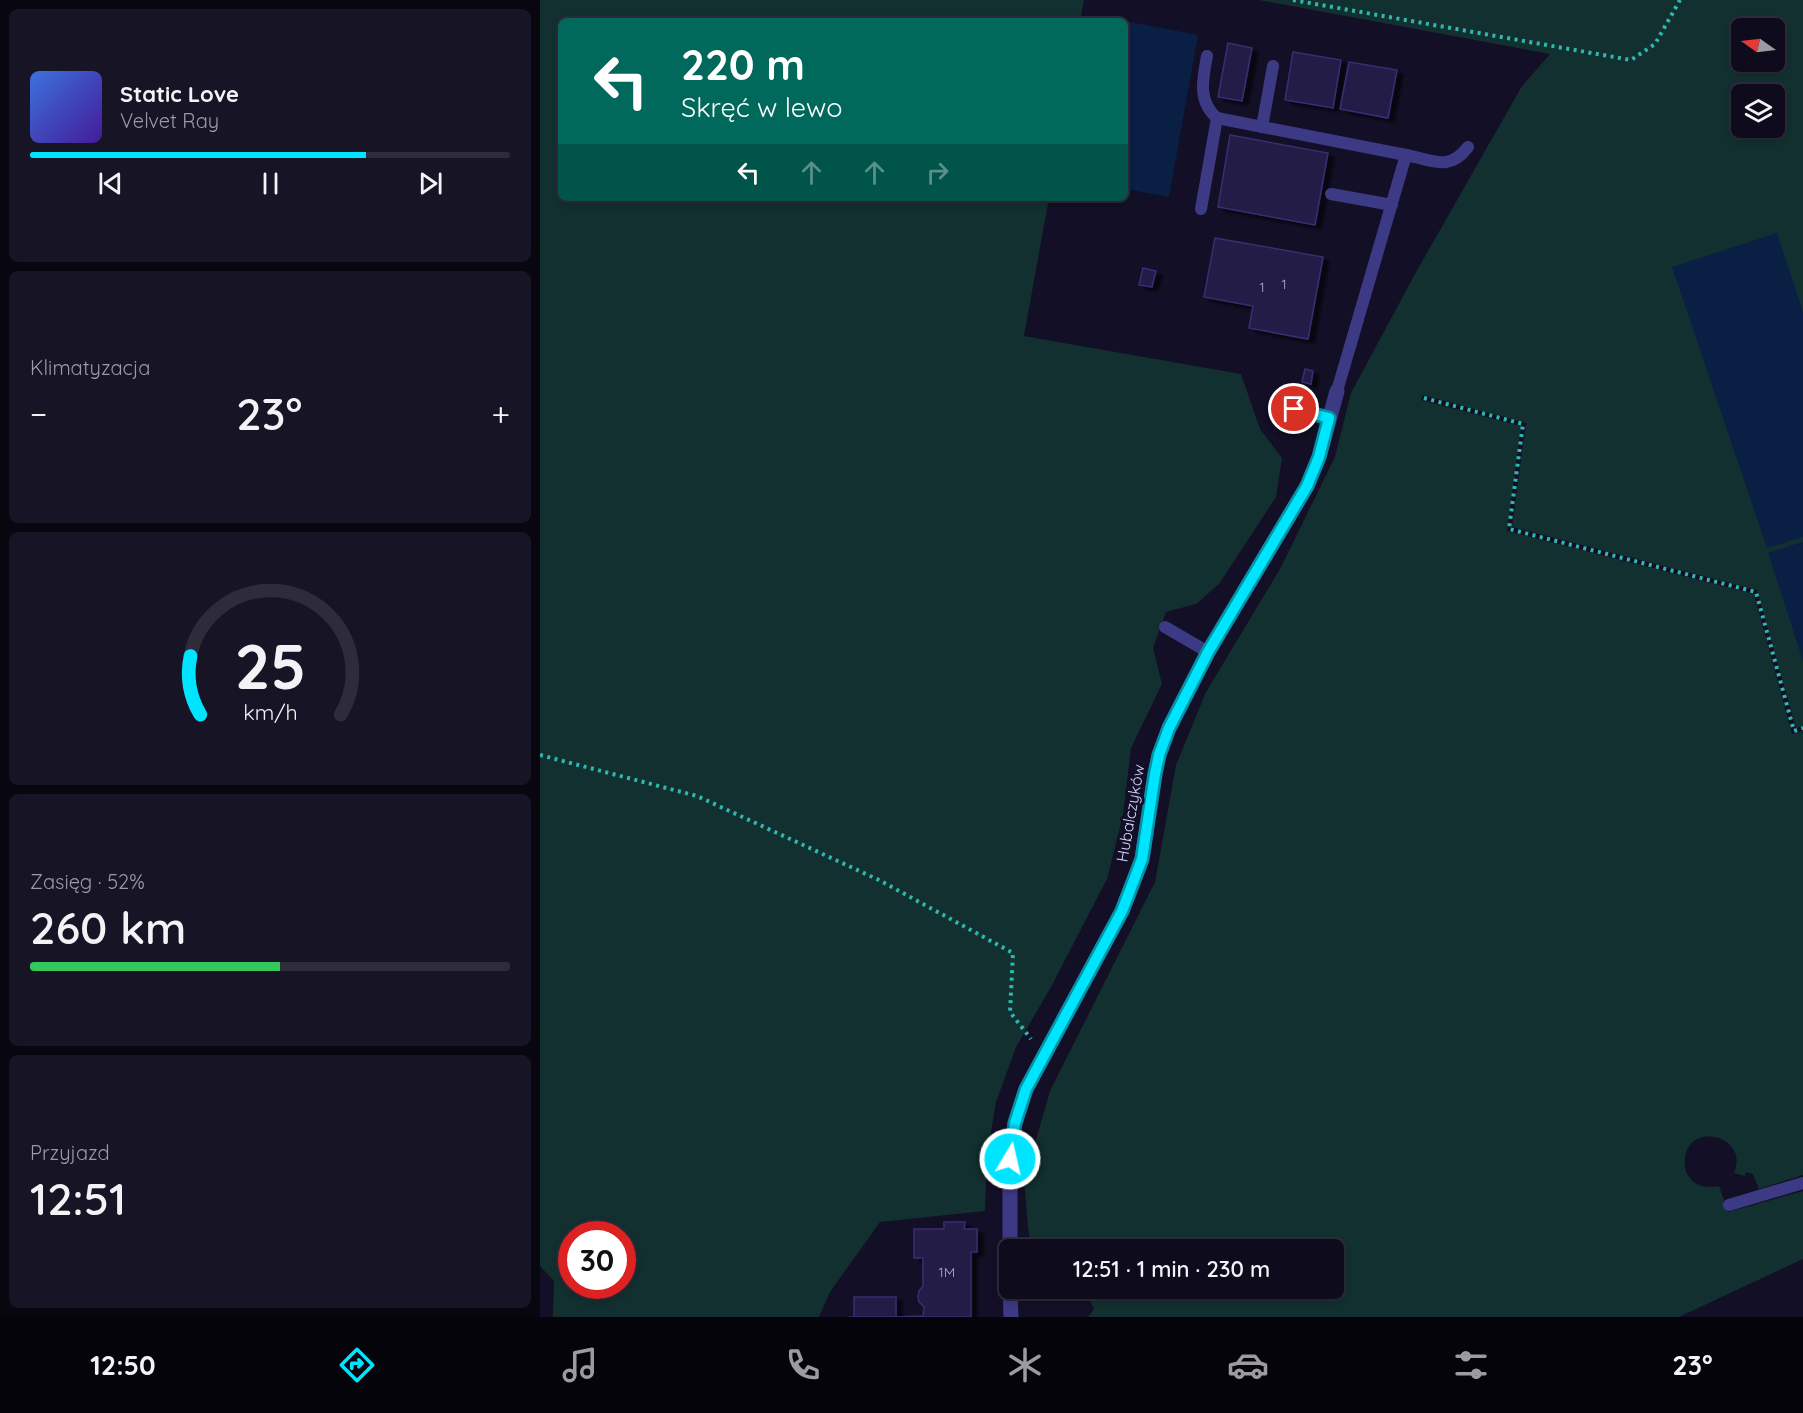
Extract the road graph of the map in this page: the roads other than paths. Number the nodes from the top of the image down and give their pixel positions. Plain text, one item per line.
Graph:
1 (1207, 56) dead end
2 (1273, 66) dead end
3 (1217, 118) junction
4 (1262, 127) junction
5 (1468, 147) dead end
6 (1406, 155) junction
7 (1331, 194) dead end
8 (1392, 205) junction
9 (1201, 209) dead end
10 (1336, 391) joint
11 (1294, 409) dead end
12 (1329, 418) junction
13 (1165, 627) dead end
14 (1208, 652) junction
15 (1803, 1183) edge
16 (1730, 1205) dead end
17 (1010, 1239) edge
18 (1010, 1299) edge
19 (1011, 1317) edge

1 - 3 lane
2 - 4 lane
3 - 4 lane
3 - 9 lane
4 - 6 lane
5 - 6 lane
6 - 8 lane
7 - 8 lane
8 - 10 lane
10 - 12 street, Hubalczyków
11 - 12 lane
12 - 14 street, Hubalczyków
13 - 14 lane
14 - 17 street, Hubalczyków
15 - 16 lane
18 - 19 street

